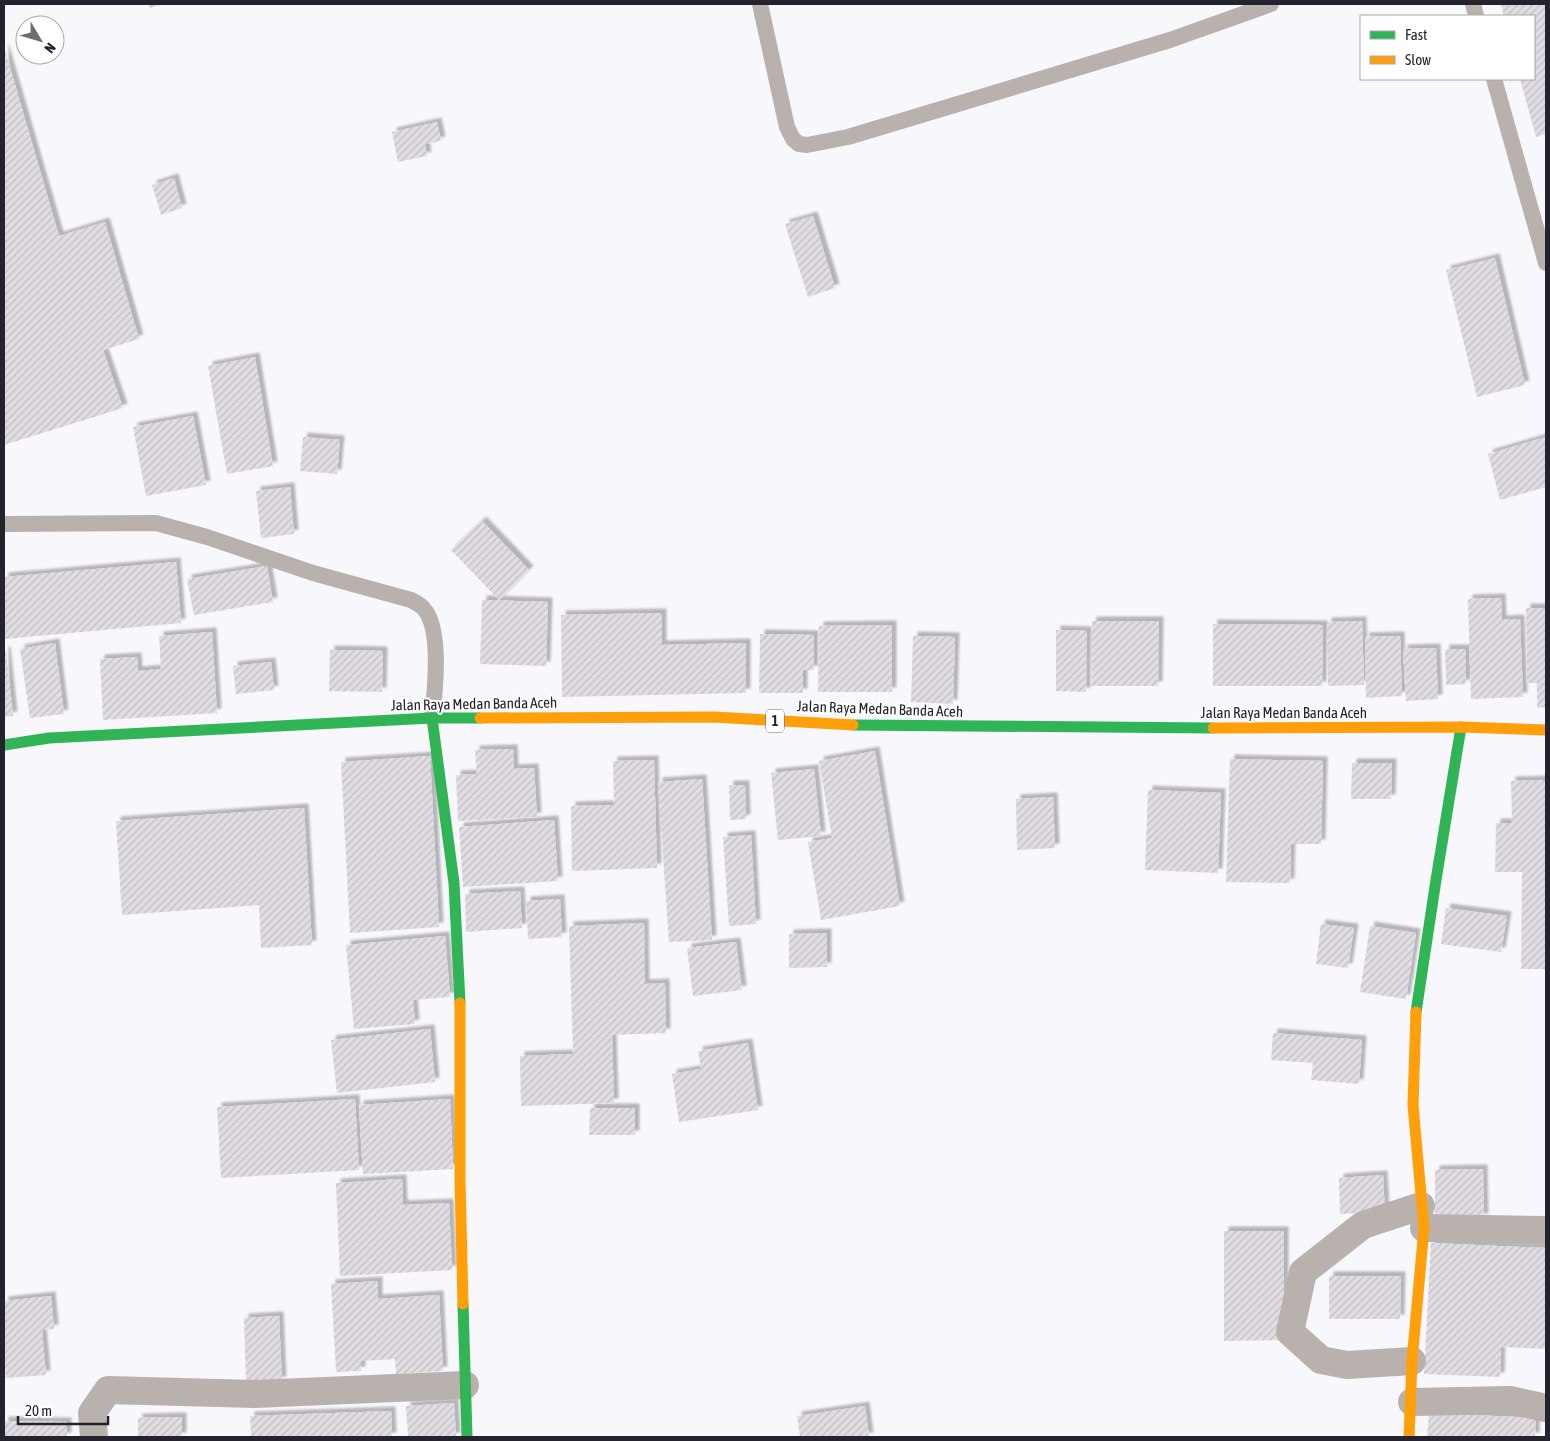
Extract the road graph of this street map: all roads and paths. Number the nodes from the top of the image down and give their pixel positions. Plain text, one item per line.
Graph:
1 (760, 4) edge
2 (1271, 4) edge
3 (1494, 80) edge
4 (1546, 263) edge
5 (4, 524) edge
6 (432, 718) junction
7 (1461, 727) junction
8 (1546, 730) edge
9 (4, 745) edge
10 (1422, 1217) junction
11 (1546, 1230) edge
12 (1412, 1361) junction
13 (465, 1385) junction
14 (1412, 1402) junction
15 (1546, 1408) edge
16 (94, 1437) edge
17 (467, 1437) edge
18 (1410, 1437) edge

1 - 2 lane
3 - 4 lane
5 - 6 lane
6 - 7 main road, Jalan Raya Medan Banda Aceh / 1
6 - 9 main road, Jalan Raya Medan Banda Aceh / 1
6 - 13 main road
7 - 8 main road, Jalan Raya Medan Banda Aceh / 1
7 - 10 main road
10 - 11 street
10 - 12 main road
10 - 12 street
12 - 14 main road
13 - 16 street
13 - 17 main road
14 - 15 street
14 - 18 main road

